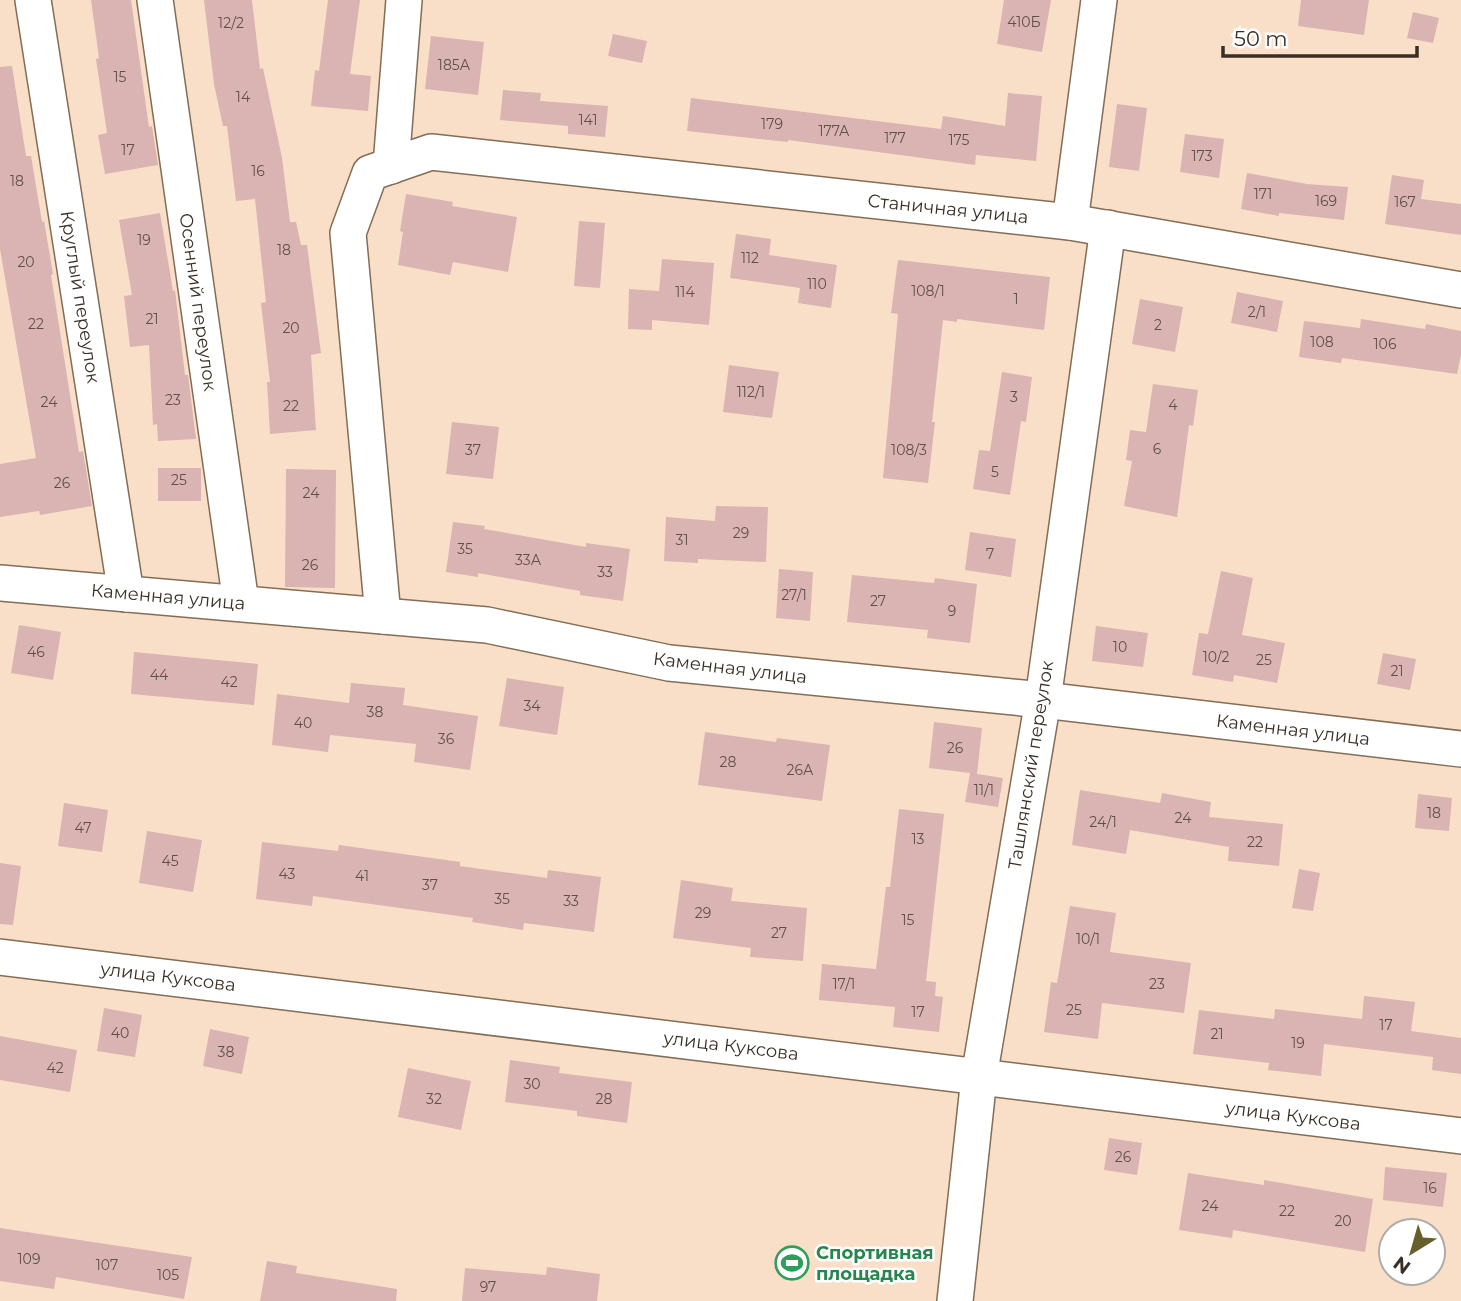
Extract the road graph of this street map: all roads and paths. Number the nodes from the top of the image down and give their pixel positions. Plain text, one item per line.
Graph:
1 (33, 0) edge
2 (155, 0) edge
3 (404, 0) edge
4 (1099, 0) edge
5 (391, 166) junction
6 (1070, 222) junction
7 (1108, 228) junction
8 (1461, 290) edge
9 (0, 583) edge
10 (126, 594) junction
11 (241, 603) junction
12 (383, 616) junction
13 (1043, 700) junction
14 (1461, 749) edge
15 (0, 957) edge
16 (979, 1077) junction
17 (1461, 1136) edge
18 (955, 1301) edge

1 - 10 street, Круглый переулок
2 - 11 street, Осенний переулок
3 - 5 street
4 - 6 street
5 - 6 street, Станичная улица
5 - 12 street
6 - 7 street, Станичная улица
7 - 8 street, Станичная улица
7 - 13 street, Ташлянский переулок
9 - 10 street, Каменная улица
10 - 11 street, Каменная улица
11 - 12 street, Каменная улица
12 - 13 street, Каменная улица
13 - 14 street, Каменная улица
13 - 16 street, Ташлянский переулок
15 - 16 street, улица Куксова
16 - 17 street, улица Куксова
16 - 18 street, Ташлянский переулок

